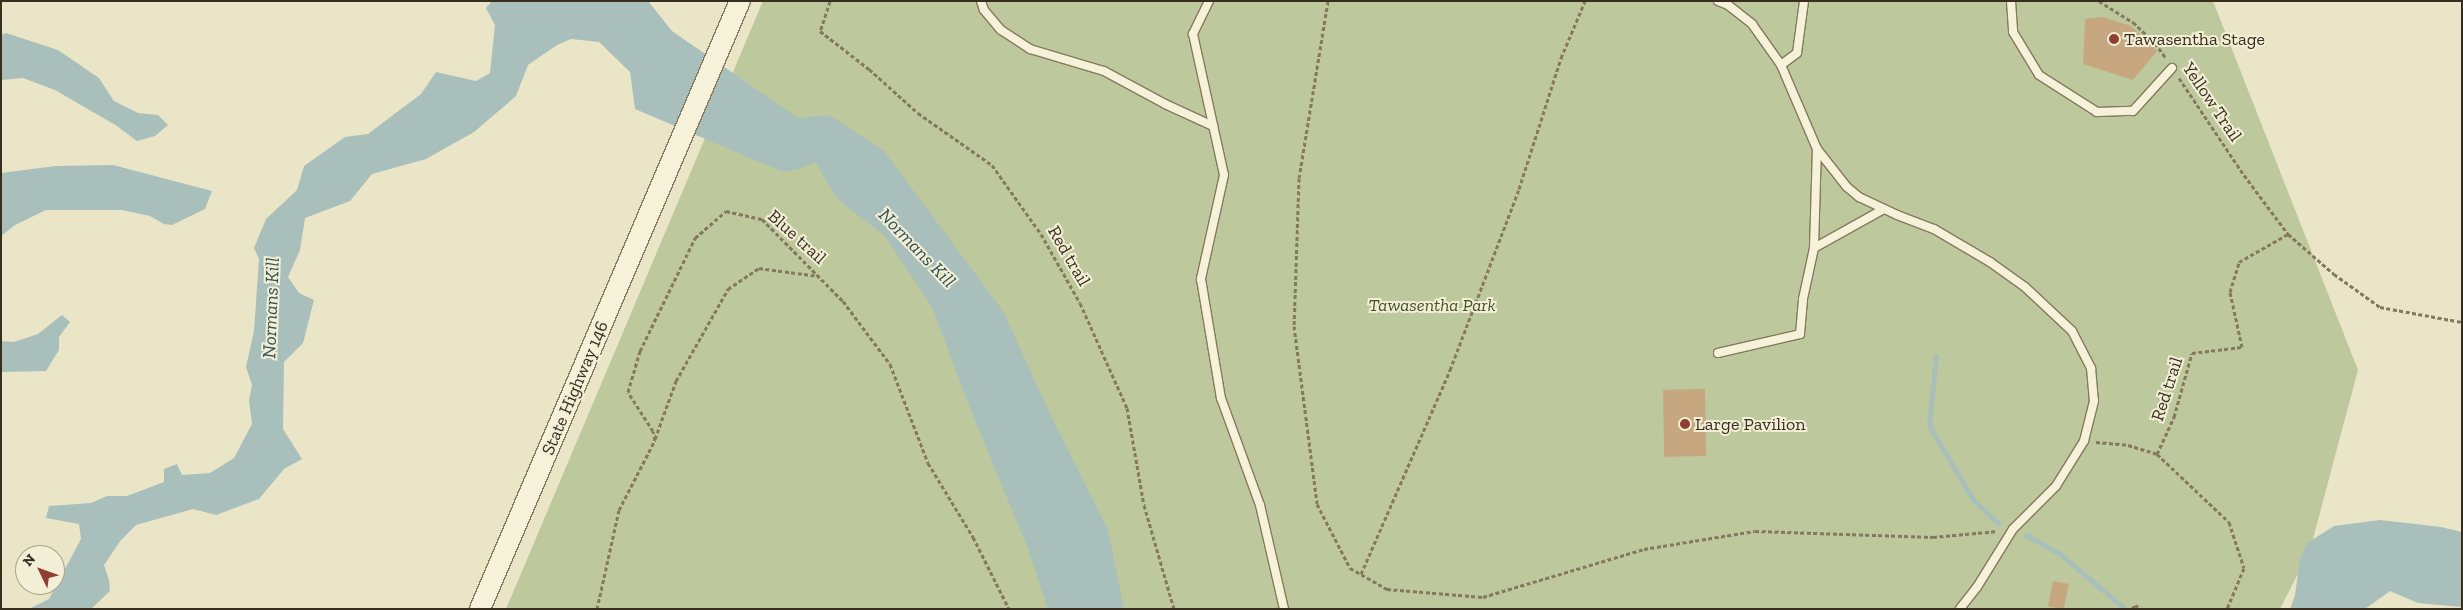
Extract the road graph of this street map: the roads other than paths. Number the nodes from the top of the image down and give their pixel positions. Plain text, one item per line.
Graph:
1 (740, 1) edge
2 (981, 1) edge
3 (1209, 1) edge
4 (1718, 1) edge
5 (1804, 1) edge
6 (2011, 1) edge
7 (1781, 65) junction
8 (2172, 68) road end
9 (1213, 126) junction
10 (1816, 150) junction
11 (1884, 209) junction
12 (1814, 248) junction
13 (1718, 353) dead end
14 (480, 609) edge
15 (1284, 609) edge
16 (1960, 609) edge

1 - 14 main road, State Highway 146
2 - 9 lane
3 - 9 lane
4 - 7 lane
5 - 7 lane
6 - 8 lane
7 - 10 lane
9 - 15 lane
10 - 11 lane
10 - 12 lane
11 - 12 lane
11 - 16 lane
12 - 13 lane

